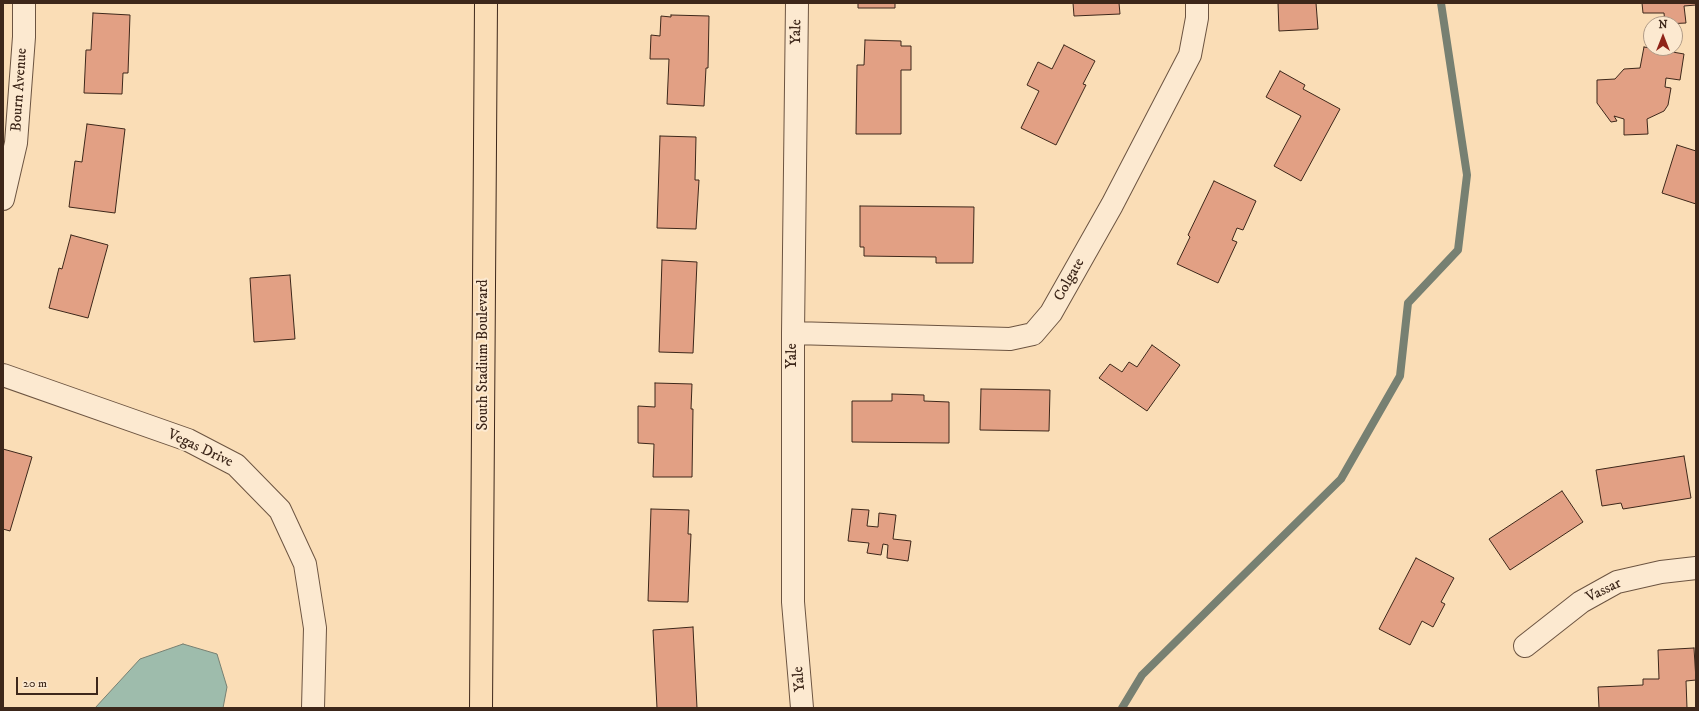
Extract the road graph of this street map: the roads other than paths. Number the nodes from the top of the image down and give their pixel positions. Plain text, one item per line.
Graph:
1 (24, 3) edge
2 (486, 3) edge
3 (797, 3) edge
4 (1197, 3) edge
5 (3, 199) edge
6 (793, 333) junction
7 (3, 375) edge
8 (1696, 568) edge
9 (1526, 646) dead end
10 (313, 708) edge
11 (481, 708) edge
12 (802, 708) edge

1 - 5 street, Bourn Avenue
2 - 11 main road, South Stadium Boulevard
3 - 6 street, Yale
4 - 6 street, Colgate
6 - 12 street, Yale
7 - 10 street, Vegas Drive
8 - 9 street, Vassar

